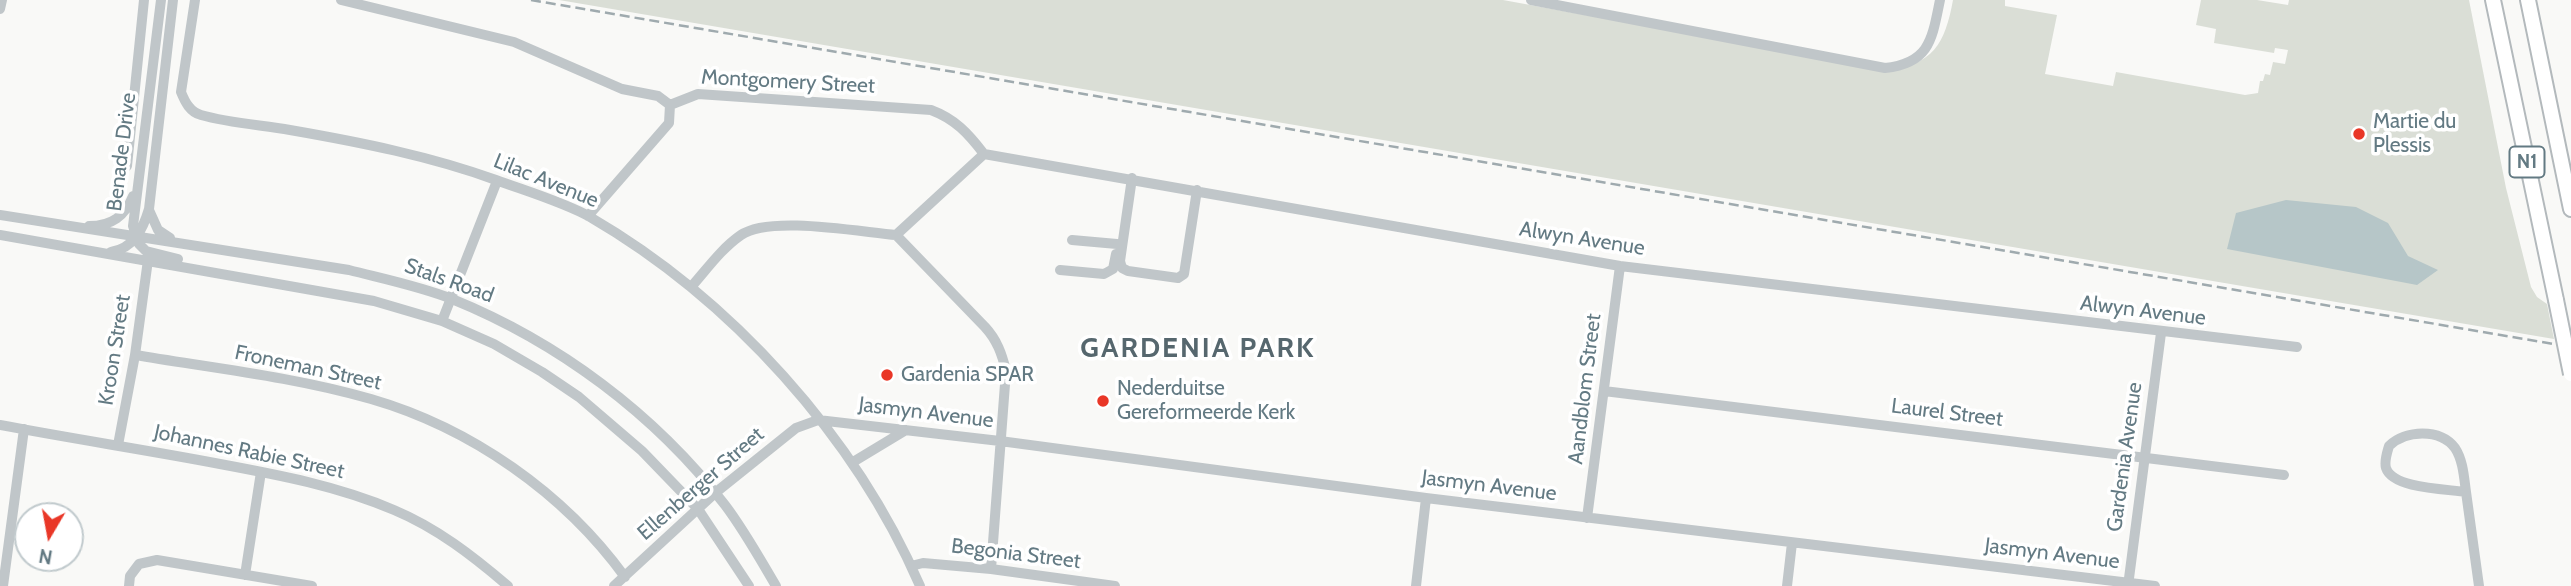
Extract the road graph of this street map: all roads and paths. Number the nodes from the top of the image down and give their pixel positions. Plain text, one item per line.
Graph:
1 (2, 0) edge
2 (144, 0) edge
3 (161, 0) edge
4 (173, 0) edge
5 (195, 0) edge
6 (341, 0) edge
7 (1531, 0) edge
8 (1940, 0) edge
9 (2493, 0) edge
10 (2528, 0) edge
11 (0, 9) edge
12 (670, 106) junction
13 (984, 154) junction
14 (127, 166) dead end
15 (138, 169) junction
16 (1129, 178) junction
17 (497, 181) junction
18 (1197, 190) junction
19 (149, 209) junction
20 (2571, 209) edge
21 (0, 215) edge
22 (588, 216) junction
23 (64, 226) junction
24 (0, 235) edge
25 (896, 235) junction
26 (137, 236) junction
27 (1072, 240) dead end
28 (190, 244) junction
29 (1117, 244) junction
30 (103, 253) junction
31 (148, 260) junction
32 (1620, 266) junction
33 (1059, 270) dead end
34 (236, 275) junction
35 (692, 286) junction
36 (451, 299) junction
37 (442, 321) junction
38 (2161, 333) junction
39 (2297, 347) dead end
40 (135, 355) junction
41 (2571, 374) edge
42 (1604, 391) junction
43 (818, 420) junction
44 (0, 425) edge
45 (24, 429) junction
46 (906, 430) junction
47 (1000, 441) junction
48 (118, 445) junction
49 (2145, 457) junction
50 (853, 462) junction
51 (261, 472) junction
52 (2284, 475) dead end
53 (2466, 492) junction
54 (715, 493) junction
55 (1426, 498) junction
56 (698, 509) junction
57 (1587, 518) junction
58 (1792, 543) junction
59 (911, 566) junction
60 (991, 569) junction
61 (3, 571) edge
62 (245, 575) junction
63 (625, 577) junction
64 (2128, 584) edge
65 (3, 586) edge
66 (129, 586) edge
67 (312, 586) edge
68 (509, 586) edge
69 (614, 586) edge
70 (749, 586) edge
71 (776, 586) edge
72 (920, 586) edge
73 (1115, 586) edge
74 (1416, 586) edge
75 (1787, 586) edge
76 (2155, 586) edge
77 (2479, 586) edge

1 - 11 street
2 - 14 street
3 - 15 street, Benade Drive
4 - 19 street, Benade Drive
5 - 17 street, Lilac Avenue
6 - 12 street
7 - 8 street
9 - 41 highway, N1, bridge
10 - 20 highway, N1
12 - 13 street, Montgomery Street
12 - 22 street
13 - 16 street, Alwyn Avenue
13 - 25 street
15 - 23 street
15 - 26 street, Benade Drive
16 - 18 street, Alwyn Avenue
16 - 18 street
16 - 29 street
17 - 22 street, Lilac Avenue
17 - 36 street
18 - 32 street, Alwyn Avenue
19 - 26 street, Benade Drive
19 - 28 street
21 - 23 street, Stals Road
22 - 35 street, Lilac Avenue
23 - 26 street, Stals Road
24 - 30 street, Stals Road
25 - 35 street
25 - 47 street
26 - 28 street, Stals Road
26 - 30 street
26 - 34 street
27 - 29 street
28 - 36 street, Stals Road
29 - 33 street
30 - 31 street, Stals Road
31 - 34 street, Stals Road
31 - 40 street, Kroon Street
32 - 38 street, Alwyn Avenue
32 - 42 street, Aandblom Street
34 - 37 street, Stals Road
35 - 43 street, Lilac Avenue
36 - 37 street
36 - 54 street, Stals Road
37 - 56 street, Stals Road
38 - 39 street, Alwyn Avenue
38 - 49 street, Gardenia Avenue
40 - 48 street, Kroon Street
40 - 63 street, Froneman Street
42 - 49 street, Laurel Street
42 - 57 street, Aandblom Street
43 - 46 street, Jasmyn Avenue
43 - 50 street, Lilac Avenue
43 - 54 street, Ellenberger Street
44 - 45 street, Johannes Rabie Street
45 - 48 street, Johannes Rabie Street
45 - 61 street
46 - 47 street, Jasmyn Avenue
46 - 50 street
47 - 55 street, Jasmyn Avenue
47 - 60 street
48 - 51 street, Johannes Rabie Street
49 - 52 street, Laurel Street
49 - 64 street, Gardenia Avenue
50 - 59 street, Lilac Avenue
51 - 62 street
51 - 68 street, Johannes Rabie Street
53 - 53 street
53 - 77 street
54 - 56 street, Ellenberger Street
54 - 71 street, Stals Road
55 - 57 street, Jasmyn Avenue
55 - 74 street
56 - 63 street, Ellenberger Street
56 - 70 street, Stals Road
57 - 58 street, Jasmyn Avenue
58 - 64 street, Jasmyn Avenue
58 - 75 street
59 - 60 street, Begonia Street
59 - 72 street, Lilac Avenue
60 - 73 street, Begonia Street
61 - 65 street
62 - 66 street
62 - 67 street
63 - 69 street, Ellenberger Street
64 - 76 street, Jasmyn Avenue

